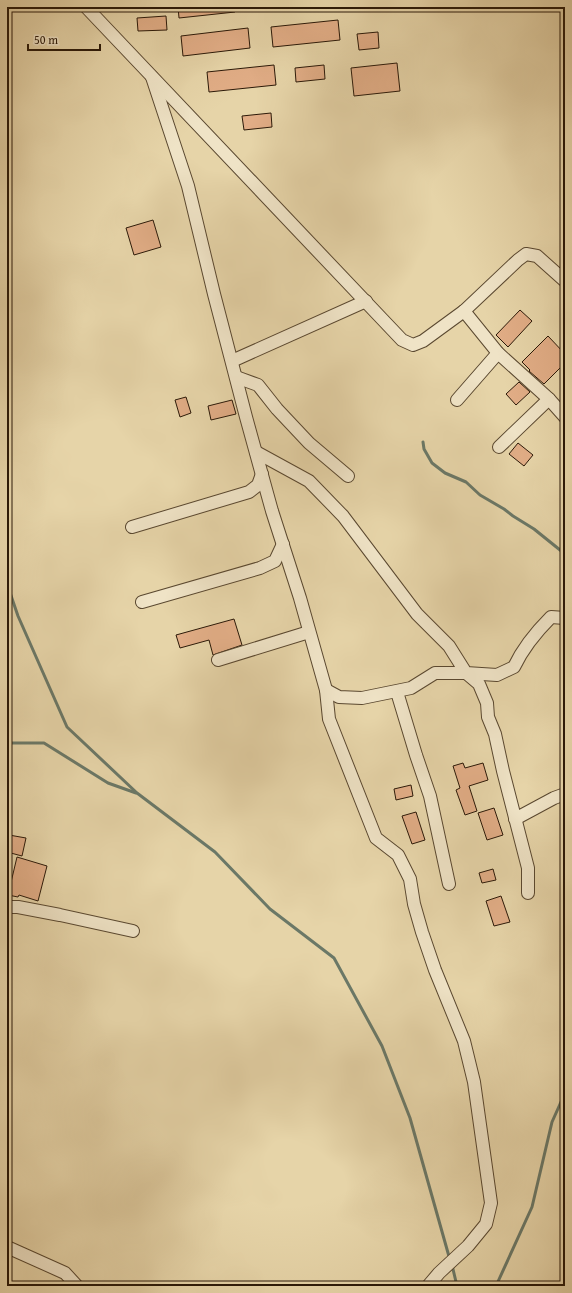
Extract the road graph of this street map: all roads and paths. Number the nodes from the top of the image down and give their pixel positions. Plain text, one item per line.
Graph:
1 (86, 7) edge
2 (152, 77) junction
3 (565, 281) edge
4 (366, 302) junction
5 (464, 311) junction
6 (498, 353) junction
7 (232, 362) junction
8 (236, 377) junction
9 (549, 399) junction
10 (457, 400) dead end
11 (565, 417) edge
12 (499, 447) dead end
13 (256, 452) junction
14 (262, 474) junction
15 (348, 476) dead end
16 (132, 527) dead end
17 (283, 544) junction
18 (142, 602) dead end
19 (565, 618) edge
20 (309, 632) junction
21 (218, 660) dead end
22 (466, 673) junction
23 (326, 690) junction
24 (397, 692) junction
25 (565, 794) edge
26 (515, 819) junction
27 (449, 884) dead end
28 (528, 893) dead end
29 (7, 907) edge
30 (132, 931) dead end
31 (7, 1247) edge
32 (77, 1286) edge
33 (428, 1286) edge

1 - 2 street
2 - 4 street
2 - 7 street
3 - 5 street
4 - 5 street
4 - 7 street
5 - 6 street
6 - 9 street
6 - 10 street
7 - 8 street
8 - 13 street
8 - 15 street
9 - 11 street
9 - 12 street
13 - 14 street
13 - 22 street
14 - 16 street
14 - 17 street
17 - 18 street
17 - 20 street
19 - 22 street
20 - 21 street
20 - 23 street
22 - 24 street
22 - 26 street
23 - 24 street
23 - 33 street
24 - 27 street
25 - 26 street
26 - 28 street
29 - 30 street
31 - 32 street

